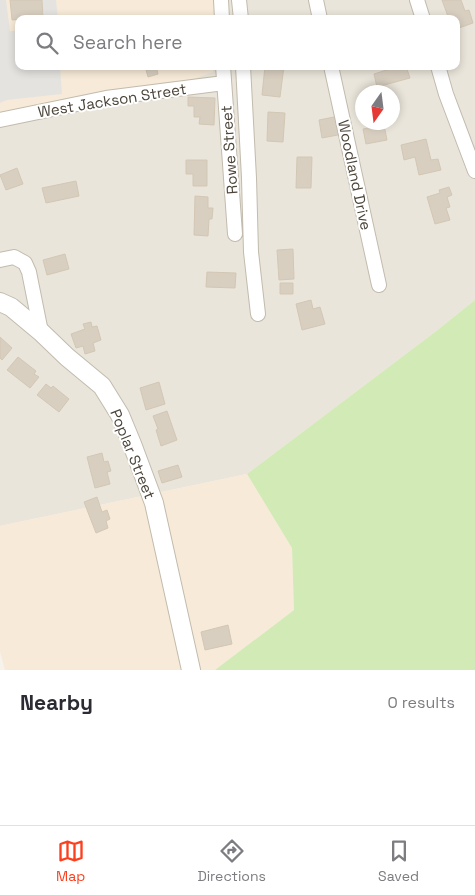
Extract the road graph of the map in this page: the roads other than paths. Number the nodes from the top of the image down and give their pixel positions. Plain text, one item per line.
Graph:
1 (221, 0) edge
2 (239, 0) edge
3 (316, 0) edge
4 (417, 0) edge
5 (222, 15) edge
6 (241, 15) edge
7 (319, 15) edge
8 (422, 15) edge
9 (223, 70) edge
10 (243, 70) edge
11 (332, 70) edge
12 (439, 70) edge
13 (224, 83) junction
14 (0, 120) edge
15 (475, 171) edge
16 (235, 234) dead end
17 (0, 260) edge
18 (379, 284) dead end
19 (0, 302) edge
20 (258, 314) dead end
21 (41, 332) junction
22 (191, 670) edge

1 - 5 street
2 - 6 street
3 - 7 street
4 - 8 street
9 - 13 street, Rowe Street
10 - 20 street
11 - 18 street, Woodland Drive
12 - 15 street
13 - 14 street, West Jackson Street
13 - 16 street, Rowe Street
17 - 21 street
19 - 21 street, Poplar Street
21 - 22 street, Poplar Street

